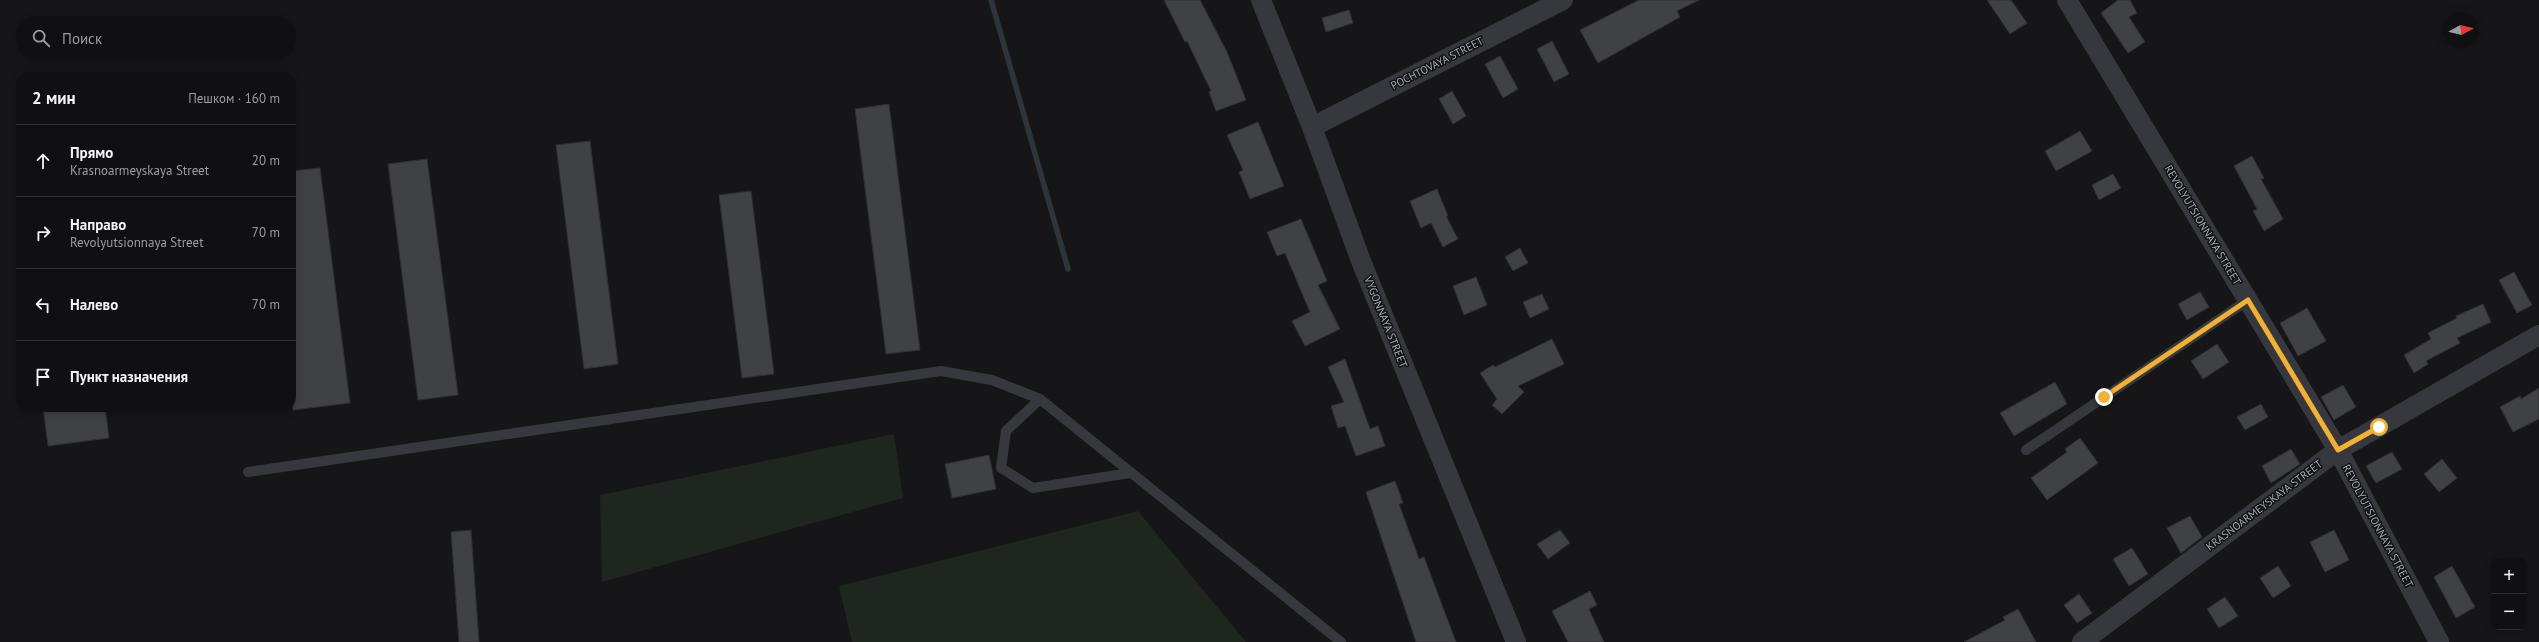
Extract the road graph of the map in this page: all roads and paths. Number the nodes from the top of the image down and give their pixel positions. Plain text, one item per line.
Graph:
1 (1261, 0) edge
2 (1563, 0) edge
3 (2068, 0) edge
4 (1312, 127) junction
5 (2248, 300) junction
6 (2539, 335) edge
7 (1040, 400) junction
8 (2026, 450) dead end
9 (2338, 450) junction
10 (248, 472) dead end
11 (1130, 473) junction
12 (1341, 642) edge
13 (1516, 642) edge
14 (2082, 642) edge
15 (2439, 642) edge

1 - 4 street, VYGONNAYA STREET
2 - 4 street, POCHTOVAYA STREET
3 - 5 street, REVOLYUTSIONNAYA STREET
4 - 13 street, VYGONNAYA STREET
5 - 8 lane
5 - 9 street, REVOLYUTSIONNAYA STREET
6 - 9 street, KRASNOARMEYSKAYA STREET
7 - 10 lane
7 - 11 lane
7 - 11 lane
9 - 14 street, KRASNOARMEYSKAYA STREET
9 - 15 street, REVOLYUTSIONNAYA STREET
11 - 12 lane

